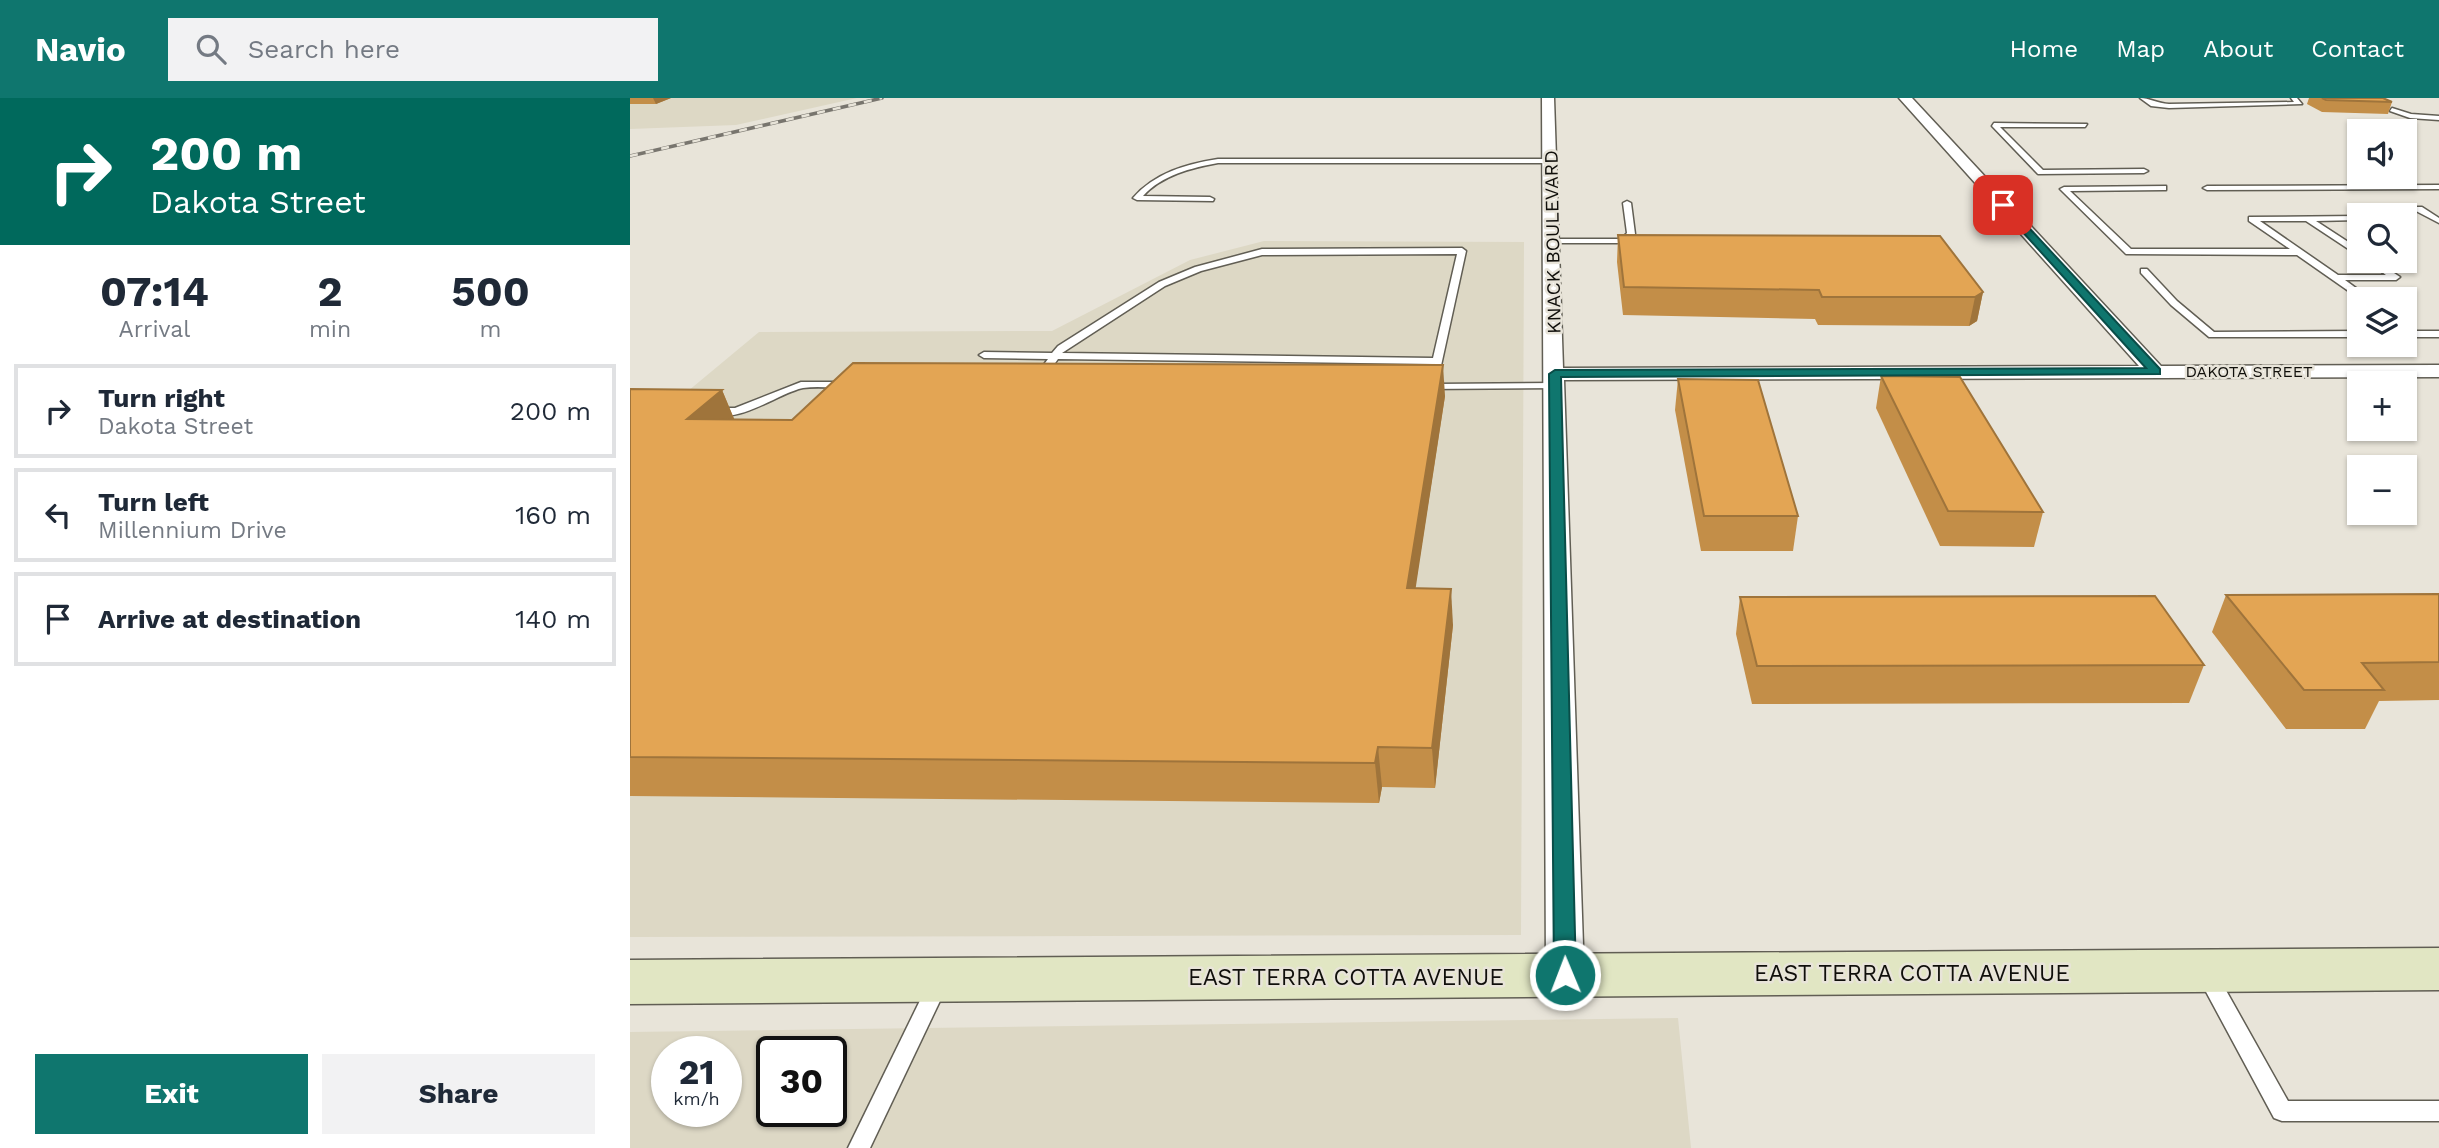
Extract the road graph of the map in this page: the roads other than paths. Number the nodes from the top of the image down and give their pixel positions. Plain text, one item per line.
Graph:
1 (1548, 98) edge
2 (1905, 98) edge
3 (2143, 98) edge
4 (2294, 98) edge
5 (2392, 110) edge
6 (2439, 118) edge
7 (2085, 125) dead end
8 (1550, 161) junction
9 (2144, 171) dead end
10 (2439, 187) edge
11 (2163, 188) dead end
12 (2207, 188) dead end
13 (1210, 199) dead end
14 (1627, 203) dead end
15 (2419, 209) dead end
16 (2307, 218) junction
17 (2347, 218) edge
18 (2439, 221) edge
19 (1552, 241) junction
20 (2347, 245) edge
21 (2299, 252) junction
22 (2144, 271) dead end
23 (2390, 273) edge
24 (2336, 278) junction
25 (2349, 287) edge
26 (2347, 334) edge
27 (2417, 334) edge
28 (2439, 334) edge
29 (984, 355) dead end
30 (1056, 356) junction
31 (1437, 361) junction
32 (2439, 371) edge
33 (2156, 372) junction
34 (1555, 380) junction
35 (856, 384) edge
36 (1048, 384) edge
37 (1409, 387) edge
38 (1432, 387) junction
39 (696, 412) edge
40 (2439, 969) edge
41 (2204, 971) junction
42 (1565, 975) junction
43 (940, 980) junction
44 (630, 982) edge
45 (2439, 1111) edge
46 (859, 1148) edge

1 - 8 street, KNACK BOULEVARD
2 - 33 street
3 - 4 lane
5 - 6 lane
7 - 9 lane
8 - 13 lane
8 - 19 street, KNACK BOULEVARD
10 - 12 lane
11 - 21 lane
14 - 19 lane
15 - 18 lane
16 - 17 lane
16 - 20 lane
16 - 21 lane
19 - 34 street, KNACK BOULEVARD
21 - 24 lane
22 - 26 lane
23 - 24 lane
24 - 25 lane
27 - 28 lane
29 - 30 lane
30 - 31 lane
30 - 31 lane
30 - 36 lane
31 - 38 lane
32 - 33 street, DAKOTA STREET
33 - 34 street, DAKOTA STREET
34 - 38 lane
34 - 42 street, KNACK BOULEVARD
35 - 39 lane
37 - 38 lane
40 - 41 main road, EAST TERRA COTTA AVENUE
41 - 42 main road, EAST TERRA COTTA AVENUE
41 - 45 lane
42 - 43 main road, EAST TERRA COTTA AVENUE
43 - 44 main road, EAST TERRA COTTA AVENUE
43 - 46 lane

